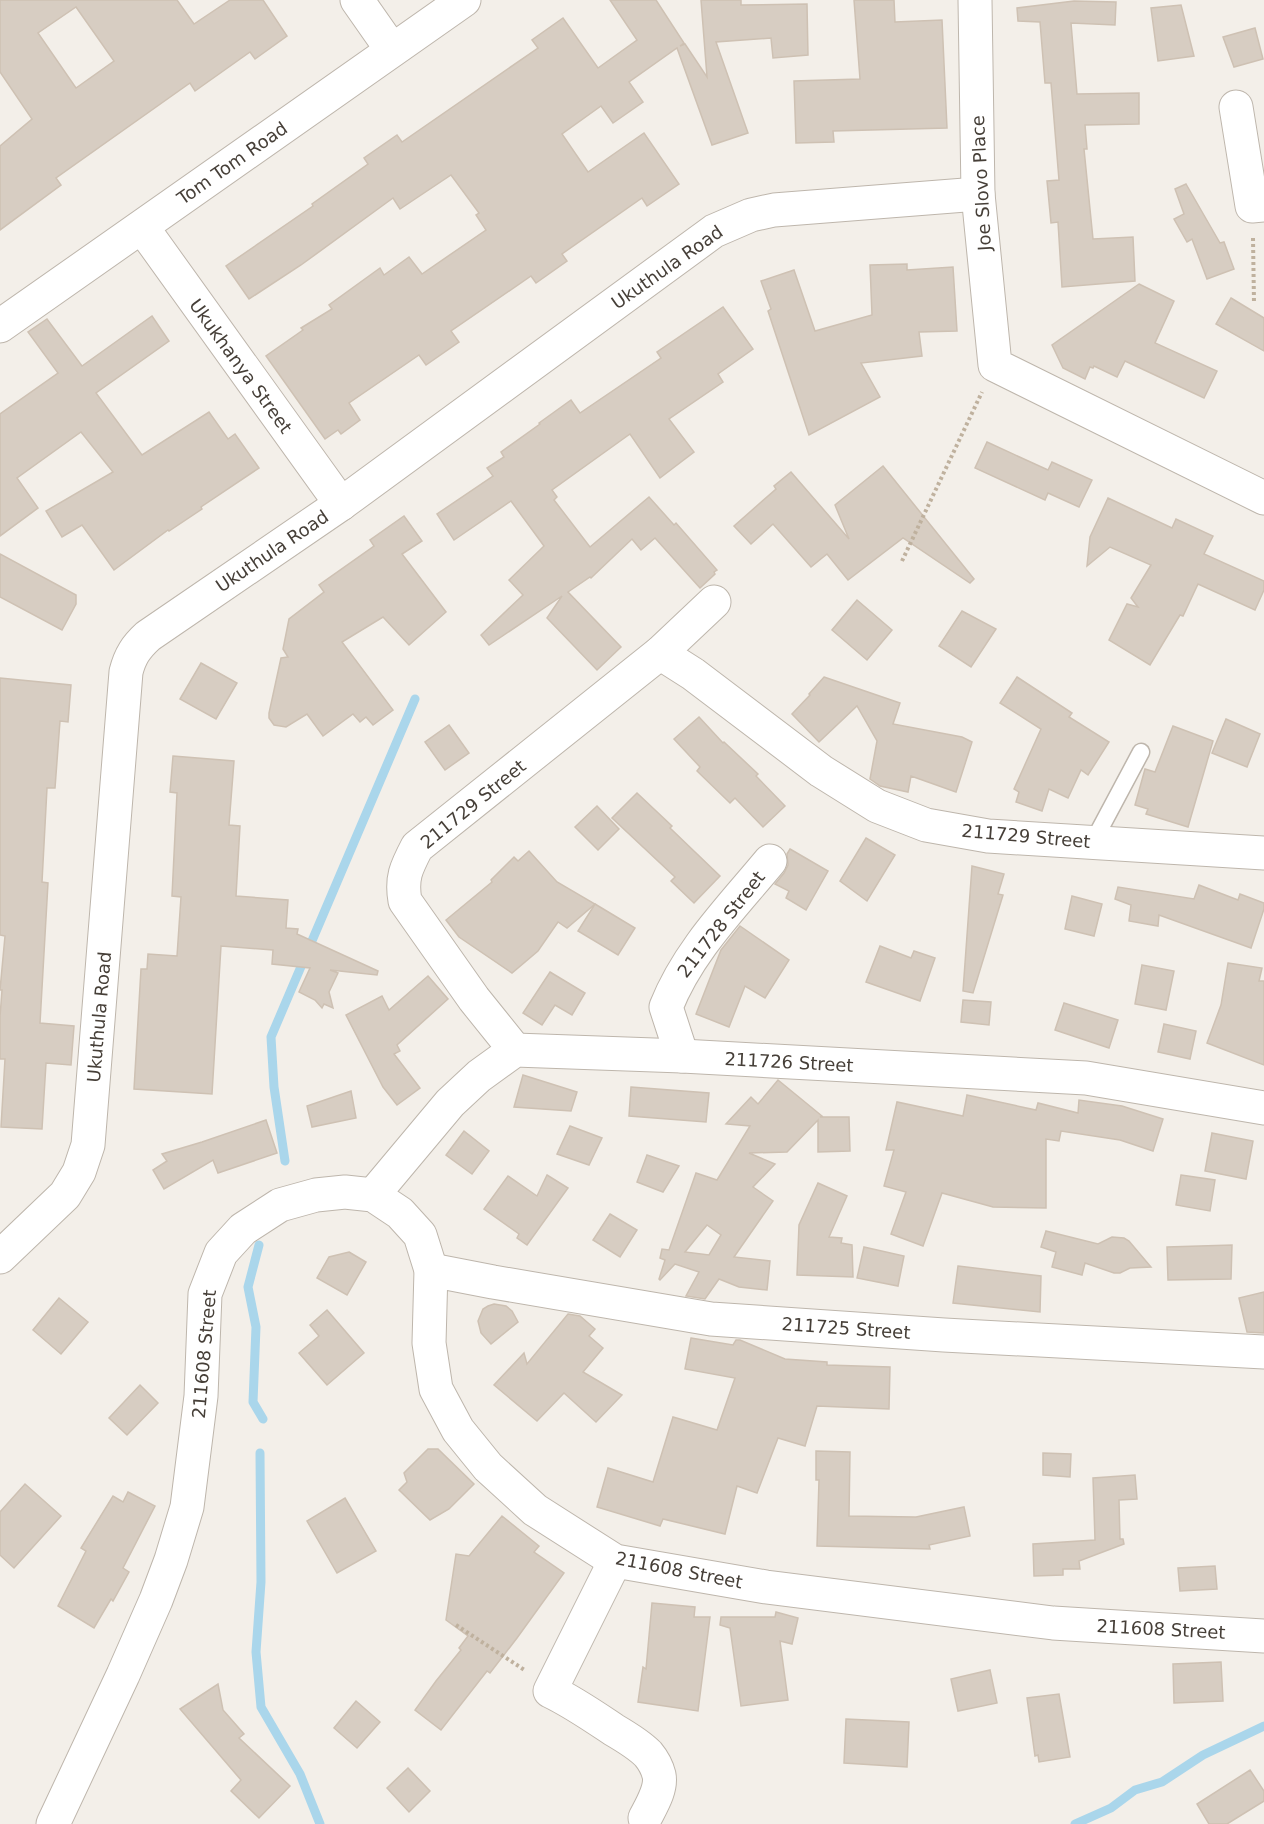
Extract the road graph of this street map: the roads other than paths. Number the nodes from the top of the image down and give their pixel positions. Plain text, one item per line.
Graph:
1 (357, 0) edge
2 (464, 0) edge
3 (975, 0) edge
4 (392, 50) junction
5 (1236, 107) dead end
6 (978, 194) junction
7 (1258, 205) edge
8 (142, 228) junction
9 (0, 326) edge
10 (1264, 498) edge
11 (341, 504) junction
12 (714, 602) dead end
13 (660, 653) junction
14 (1141, 752) dead end
15 (1093, 842) junction
16 (1264, 854) edge
17 (770, 861) dead end
18 (515, 1050) junction
19 (682, 1056) junction
20 (1264, 1108) edge
21 (373, 1196) junction
22 (0, 1257) edge
23 (431, 1270) junction
24 (1264, 1352) edge
25 (615, 1561) junction
26 (1264, 1636) edge
27 (645, 1818) dead end
28 (53, 1824) edge

1 - 4 street
2 - 4 street, Tom Tom Road
3 - 6 street, Joe Slovo Place
4 - 8 street, Tom Tom Road
5 - 7 street
6 - 10 street, Joe Slovo Place
6 - 11 street, Ukuthula Road
8 - 9 street, Tom Tom Road
8 - 11 street, Ukukhanya Street
11 - 22 street, Ukuthula Road
12 - 13 street, 211729 Street
13 - 15 street, 211729 Street
13 - 18 street, 211729 Street
14 - 15 lane
15 - 16 street, 211729 Street
17 - 19 street, 211728 Street
18 - 19 street, 211726 Street
18 - 21 street
19 - 20 street, 211726 Street
21 - 23 street, 211608 Street
21 - 28 street, 211608 Street
23 - 24 street, 211725 Street
23 - 25 street, 211608 Street
25 - 26 street, 211608 Street
25 - 27 street

